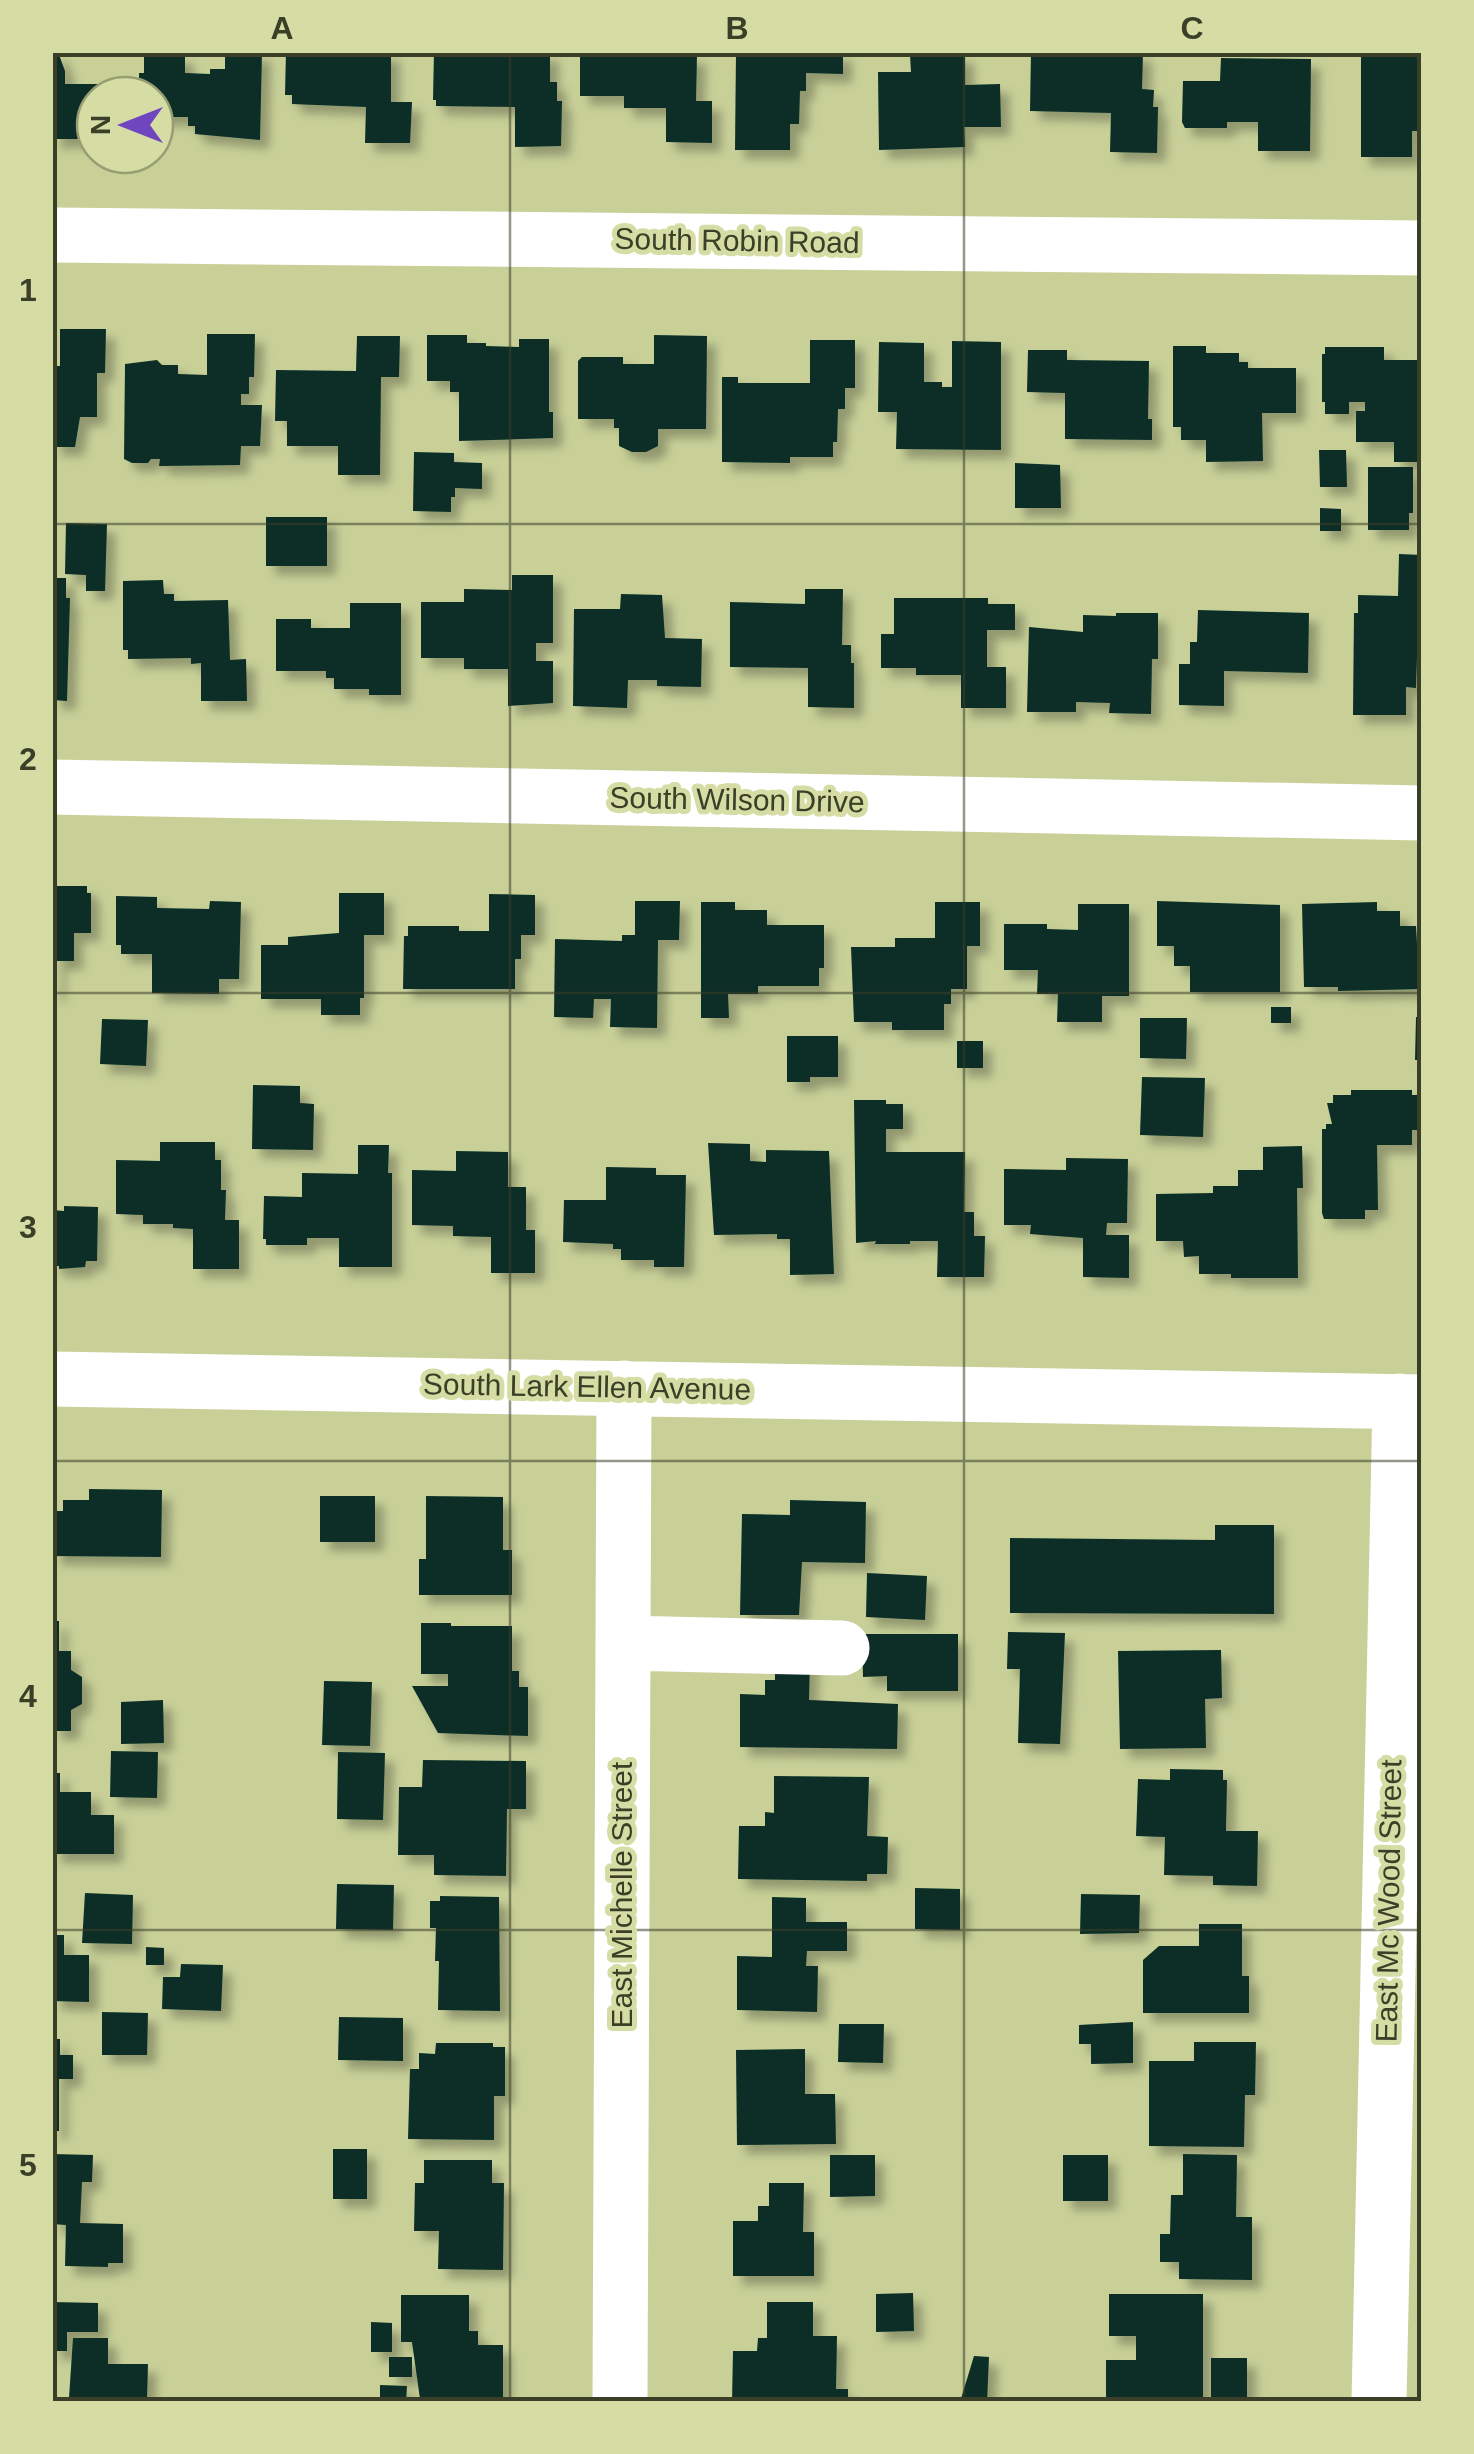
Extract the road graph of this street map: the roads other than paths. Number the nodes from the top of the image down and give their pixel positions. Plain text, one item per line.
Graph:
1 (52, 234) edge
2 (1422, 248) edge
3 (52, 787) edge
4 (1422, 813) edge
5 (52, 1379) edge
6 (624, 1388) junction
7 (1410, 1402) edge
8 (623, 1642) junction
9 (842, 1648) dead end
10 (620, 2402) edge
11 (1379, 2402) edge

1 - 2 street, South Robin Road
3 - 4 street, South Wilson Drive
5 - 6 street, South Lark Ellen Avenue
6 - 7 street, South Lark Ellen Avenue
6 - 8 street, East Michelle Street
7 - 11 street, East Mc Wood Street
8 - 9 street
8 - 10 street, East Michelle Street

